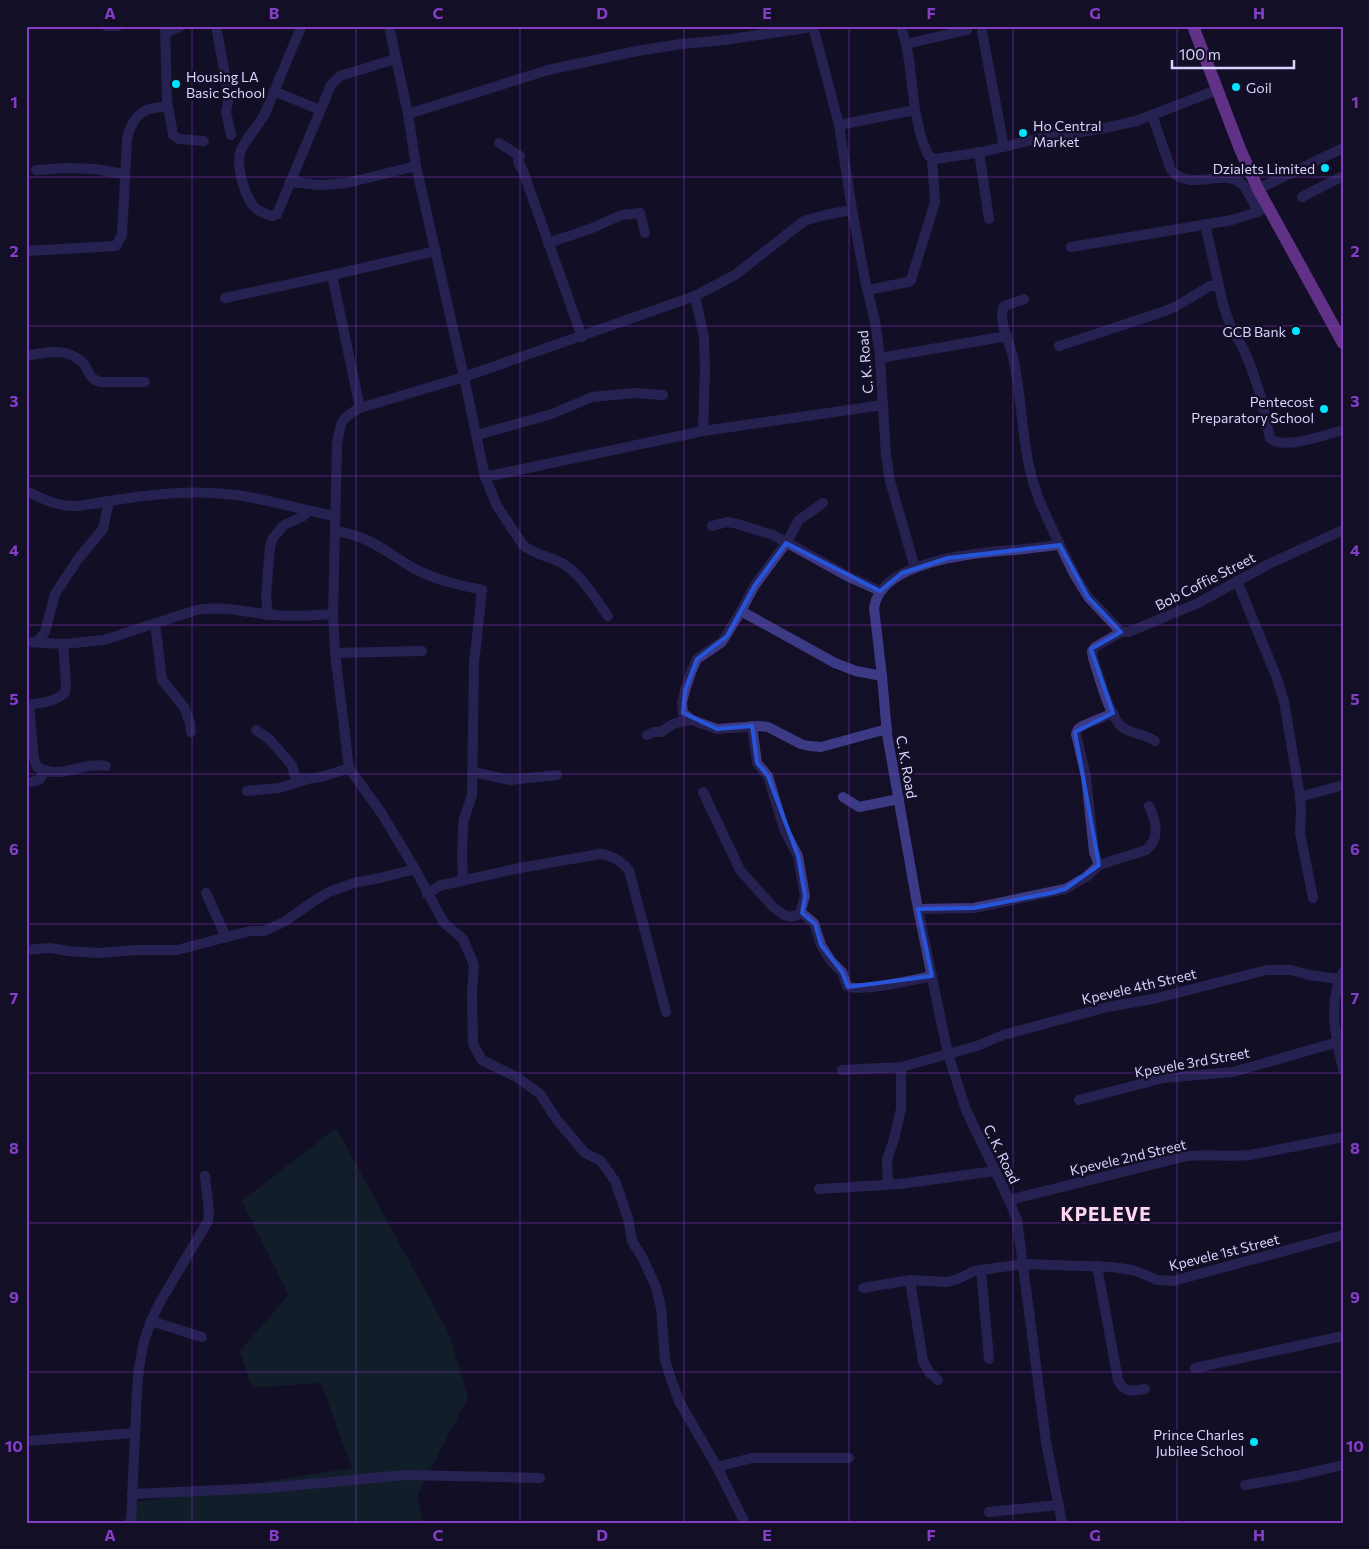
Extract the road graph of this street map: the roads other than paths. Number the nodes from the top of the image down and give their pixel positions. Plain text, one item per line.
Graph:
1 (106, 26) edge
2 (118, 26) edge
3 (181, 26) edge
4 (216, 26) edge
5 (302, 26) edge
6 (389, 26) edge
7 (813, 26) edge
8 (901, 26) edge
9 (1194, 26) edge
10 (166, 29) edge
11 (968, 30) dead end
12 (982, 32) dead end
13 (906, 44) junction
14 (395, 59) junction
15 (1217, 90) junction
16 (274, 91) junction
17 (168, 106) junction
18 (320, 110) junction
19 (915, 110) junction
20 (408, 114) junction
21 (1152, 115) junction
22 (840, 125) junction
23 (231, 135) dead end
24 (204, 141) dead end
25 (499, 143) dead end
26 (1004, 147) junction
27 (1343, 148) edge
28 (979, 152) junction
29 (932, 158) junction
30 (416, 166) junction
31 (36, 170) dead end
32 (125, 174) junction
33 (1343, 176) edge
34 (290, 182) junction
35 (1258, 189) junction
36 (1302, 197) dead end
37 (1262, 209) junction
38 (852, 210) junction
39 (989, 219) dead end
40 (1204, 224) junction
41 (646, 233) dead end
42 (548, 243) junction
43 (1070, 247) dead end
44 (436, 250) junction
45 (26, 251) edge
46 (332, 275) junction
47 (1218, 286) junction
48 (868, 290) junction
49 (695, 296) junction
50 (225, 298) dead end
51 (1024, 299) dead end
52 (1007, 336) junction
53 (582, 337) junction
54 (1343, 343) edge
55 (1058, 346) dead end
56 (26, 356) edge
57 (880, 358) junction
58 (464, 377) junction
59 (145, 382) dead end
60 (663, 396) dead end
61 (883, 405) junction
62 (360, 408) junction
63 (1343, 430) edge
64 (703, 432) junction
65 (476, 435) junction
66 (485, 477) junction
67 (26, 491) edge
68 (108, 501) junction
69 (823, 503) dead end
70 (309, 511) junction
71 (336, 516) junction
72 (712, 526) dead end
73 (335, 530) junction
74 (1343, 530) edge
75 (786, 543) junction
76 (1060, 545) junction
77 (915, 568) junction
78 (1237, 582) junction
79 (880, 592) junction
80 (741, 611) junction
81 (334, 614) junction
82 (268, 615) junction
83 (608, 616) dead end
84 (155, 623) junction
85 (1121, 632) junction
86 (26, 642) edge
87 (37, 642) junction
88 (63, 644) junction
89 (422, 651) dead end
90 (335, 653) junction
91 (882, 676) junction
92 (28, 705) edge
93 (1113, 714) junction
94 (692, 720) junction
95 (752, 726) junction
96 (887, 729) junction
97 (256, 730) dead end
98 (191, 732) dead end
99 (647, 736) dead end
100 (1155, 741) dead end
101 (106, 766) dead end
102 (349, 768) junction
103 (45, 771) junction
104 (473, 772) junction
105 (558, 776) dead end
106 (306, 780) junction
107 (26, 783) edge
108 (1343, 784) edge
109 (247, 791) dead end
110 (703, 792) dead end
111 (843, 797) dead end
112 (1300, 797) junction
113 (899, 800) junction
114 (1149, 806) dead end
115 (1099, 865) junction
116 (415, 869) junction
117 (463, 881) junction
118 (206, 892) dead end
119 (427, 894) junction
120 (1313, 898) dead end
121 (918, 909) junction
122 (802, 913) junction
123 (226, 937) junction
124 (26, 950) edge
125 (932, 976) junction
126 (1341, 976) edge
127 (666, 1012) dead end
128 (1338, 1042) junction
129 (948, 1053) junction
130 (901, 1067) junction
131 (842, 1070) dead end
132 (1343, 1070) edge
133 (1079, 1100) dead end
134 (1343, 1137) edge
135 (995, 1171) junction
136 (206, 1176) dead end
137 (888, 1184) junction
138 (819, 1189) dead end
139 (1009, 1200) junction
140 (1343, 1235) edge
141 (1024, 1264) junction
142 (1097, 1266) junction
143 (981, 1270) junction
144 (910, 1280) junction
145 (864, 1288) dead end
146 (151, 1321) junction
147 (1343, 1336) edge
148 (202, 1338) dead end
149 (989, 1359) dead end
150 (1195, 1368) dead end
151 (938, 1380) dead end
152 (1145, 1389) dead end
153 (134, 1433) junction
154 (26, 1441) edge
155 (849, 1458) dead end
156 (1343, 1465) edge
157 (717, 1468) junction
158 (540, 1478) dead end
159 (1245, 1486) dead end
160 (132, 1494) junction
161 (1059, 1505) junction
162 (989, 1512) dead end
163 (131, 1523) edge
164 (744, 1523) edge
165 (1062, 1523) edge

1 - 2 street
3 - 10 street
4 - 23 street
5 - 16 street
6 - 14 street
7 - 20 street
7 - 22 street, C. K. Road
8 - 13 street
9 - 15 main road
10 - 17 street
11 - 13 street
12 - 26 street
13 - 19 street
14 - 18 street
14 - 20 street
15 - 21 street
15 - 35 main road
16 - 18 street
16 - 34 street
17 - 24 street
17 - 32 street
18 - 34 street
19 - 22 street
19 - 29 street
20 - 30 street
21 - 26 street
21 - 37 street
22 - 38 street, C. K. Road
25 - 42 street
26 - 28 street
27 - 35 street
28 - 29 street
28 - 39 street
29 - 48 street
30 - 34 street
30 - 44 street
31 - 32 street
32 - 45 street
33 - 36 street
35 - 37 main road
37 - 40 street
37 - 54 main road
38 - 48 street, C. K. Road
38 - 49 street
40 - 43 street
40 - 47 street
41 - 42 street
42 - 53 street
44 - 46 street
44 - 58 street
46 - 50 street
46 - 62 street
47 - 55 street
47 - 63 street
48 - 57 street, C. K. Road
49 - 53 street
49 - 64 street
51 - 52 street
52 - 57 street
52 - 76 street
53 - 58 street
56 - 59 street
57 - 61 street, C. K. Road
58 - 62 street
58 - 65 street
60 - 65 street
61 - 64 street
61 - 77 street, C. K. Road
62 - 71 street
64 - 66 street
65 - 66 street
66 - 83 street
67 - 68 street
68 - 70 street
68 - 87 street
69 - 75 street
70 - 71 street
70 - 82 street
71 - 73 street
72 - 75 street
73 - 81 street
73 - 104 street
74 - 78 street, Bob Coffie Street
75 - 79 street
75 - 80 street
76 - 77 street
76 - 85 street
77 - 79 street
78 - 85 street, Bob Coffie Street
78 - 112 street
79 - 91 street, C. K. Road
80 - 91 street
80 - 94 street
81 - 82 street
81 - 90 street
82 - 84 street
84 - 88 street
84 - 98 street
85 - 93 street, Bob Coffie Street
86 - 87 street
87 - 88 street
88 - 92 street
89 - 90 street
90 - 102 street
91 - 96 street, C. K. Road
92 - 103 street
93 - 100 street
93 - 115 street
94 - 95 street
94 - 99 street
95 - 96 street
95 - 122 street
96 - 113 street, C. K. Road
97 - 106 street
101 - 103 street
102 - 106 street
102 - 116 street
103 - 107 street
104 - 105 street
104 - 117 street
106 - 109 street
108 - 112 street
110 - 122 street
111 - 113 street
112 - 120 street
113 - 121 street, C. K. Road
114 - 115 street
115 - 121 street
116 - 119 street
116 - 123 street
117 - 119 street
117 - 127 street
118 - 123 street
119 - 157 street
121 - 125 street, C. K. Road
122 - 125 street
123 - 124 street
125 - 129 street, C. K. Road
126 - 128 street
126 - 129 street, Kpevele 4th Street
128 - 132 street
128 - 133 street, Kpevele 3rd Street
129 - 130 street, Kpevele 4th Street
129 - 135 street, C. K. Road
130 - 131 street, Kpevele 4th Street
130 - 137 street
134 - 139 street, Kpevele 2nd Street
135 - 137 street
135 - 139 street, C. K. Road
136 - 146 street
137 - 138 street
139 - 141 street, C. K. Road
140 - 142 street, Kpevele 1st Street
141 - 142 street, Kpevele 1st Street
141 - 143 street, Kpevele 1st Street
141 - 161 street, C. K. Road
142 - 152 street
143 - 144 street, Kpevele 1st Street
143 - 149 street
144 - 145 street, Kpevele 1st Street
144 - 151 street
146 - 148 street
146 - 153 street
147 - 150 street
153 - 154 street
153 - 160 street
155 - 157 street
156 - 159 street
157 - 164 street
158 - 160 street
160 - 163 street
161 - 162 street
161 - 165 street, C. K. Road

